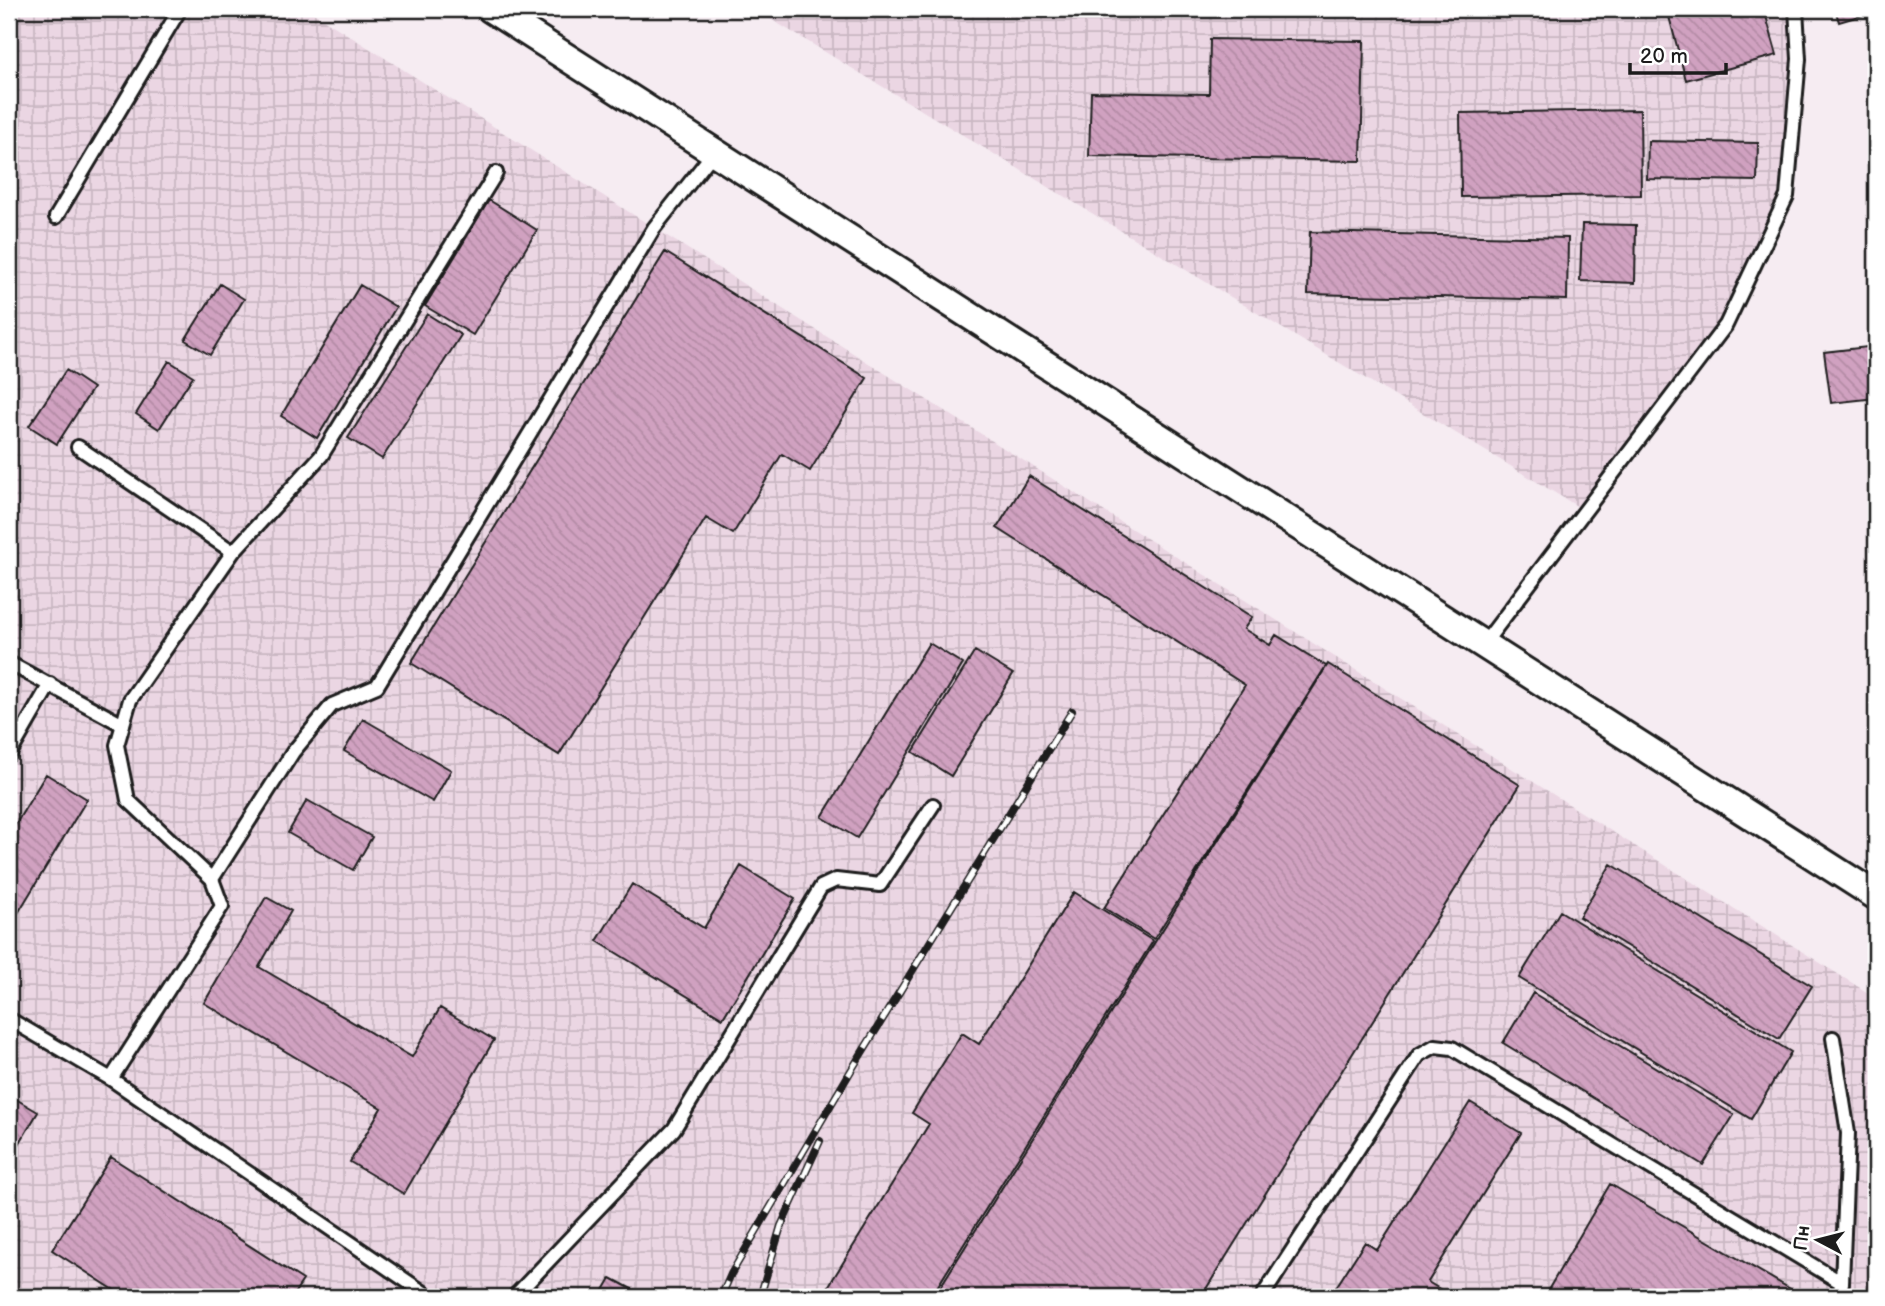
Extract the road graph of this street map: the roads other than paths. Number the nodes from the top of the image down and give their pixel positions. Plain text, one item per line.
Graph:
1 (180, 9) edge
2 (491, 9) edge
3 (1796, 9) edge
4 (715, 152) junction
5 (496, 173) dead end
6 (56, 218) dead end
7 (78, 447) dead end
8 (233, 552) junction
9 (1483, 645) junction
10 (9, 663) edge
11 (50, 684) junction
12 (123, 725) junction
13 (9, 755) edge
14 (933, 805) dead end
15 (212, 879) junction
16 (1876, 896) edge
17 (9, 1019) edge
18 (1833, 1038) dead end
19 (111, 1079) junction
20 (1842, 1283) junction
21 (430, 1297) edge
22 (514, 1297) edge
23 (1262, 1297) edge
24 (1838, 1297) edge

1 - 6 lane
2 - 4 street
3 - 9 lane
4 - 9 street
4 - 15 lane
5 - 8 lane
7 - 8 lane
8 - 12 lane
9 - 16 street
10 - 11 lane
11 - 12 lane
11 - 13 lane
12 - 15 lane
14 - 22 lane
15 - 19 lane
17 - 19 lane
18 - 20 lane
19 - 21 lane
20 - 23 lane
20 - 24 lane

